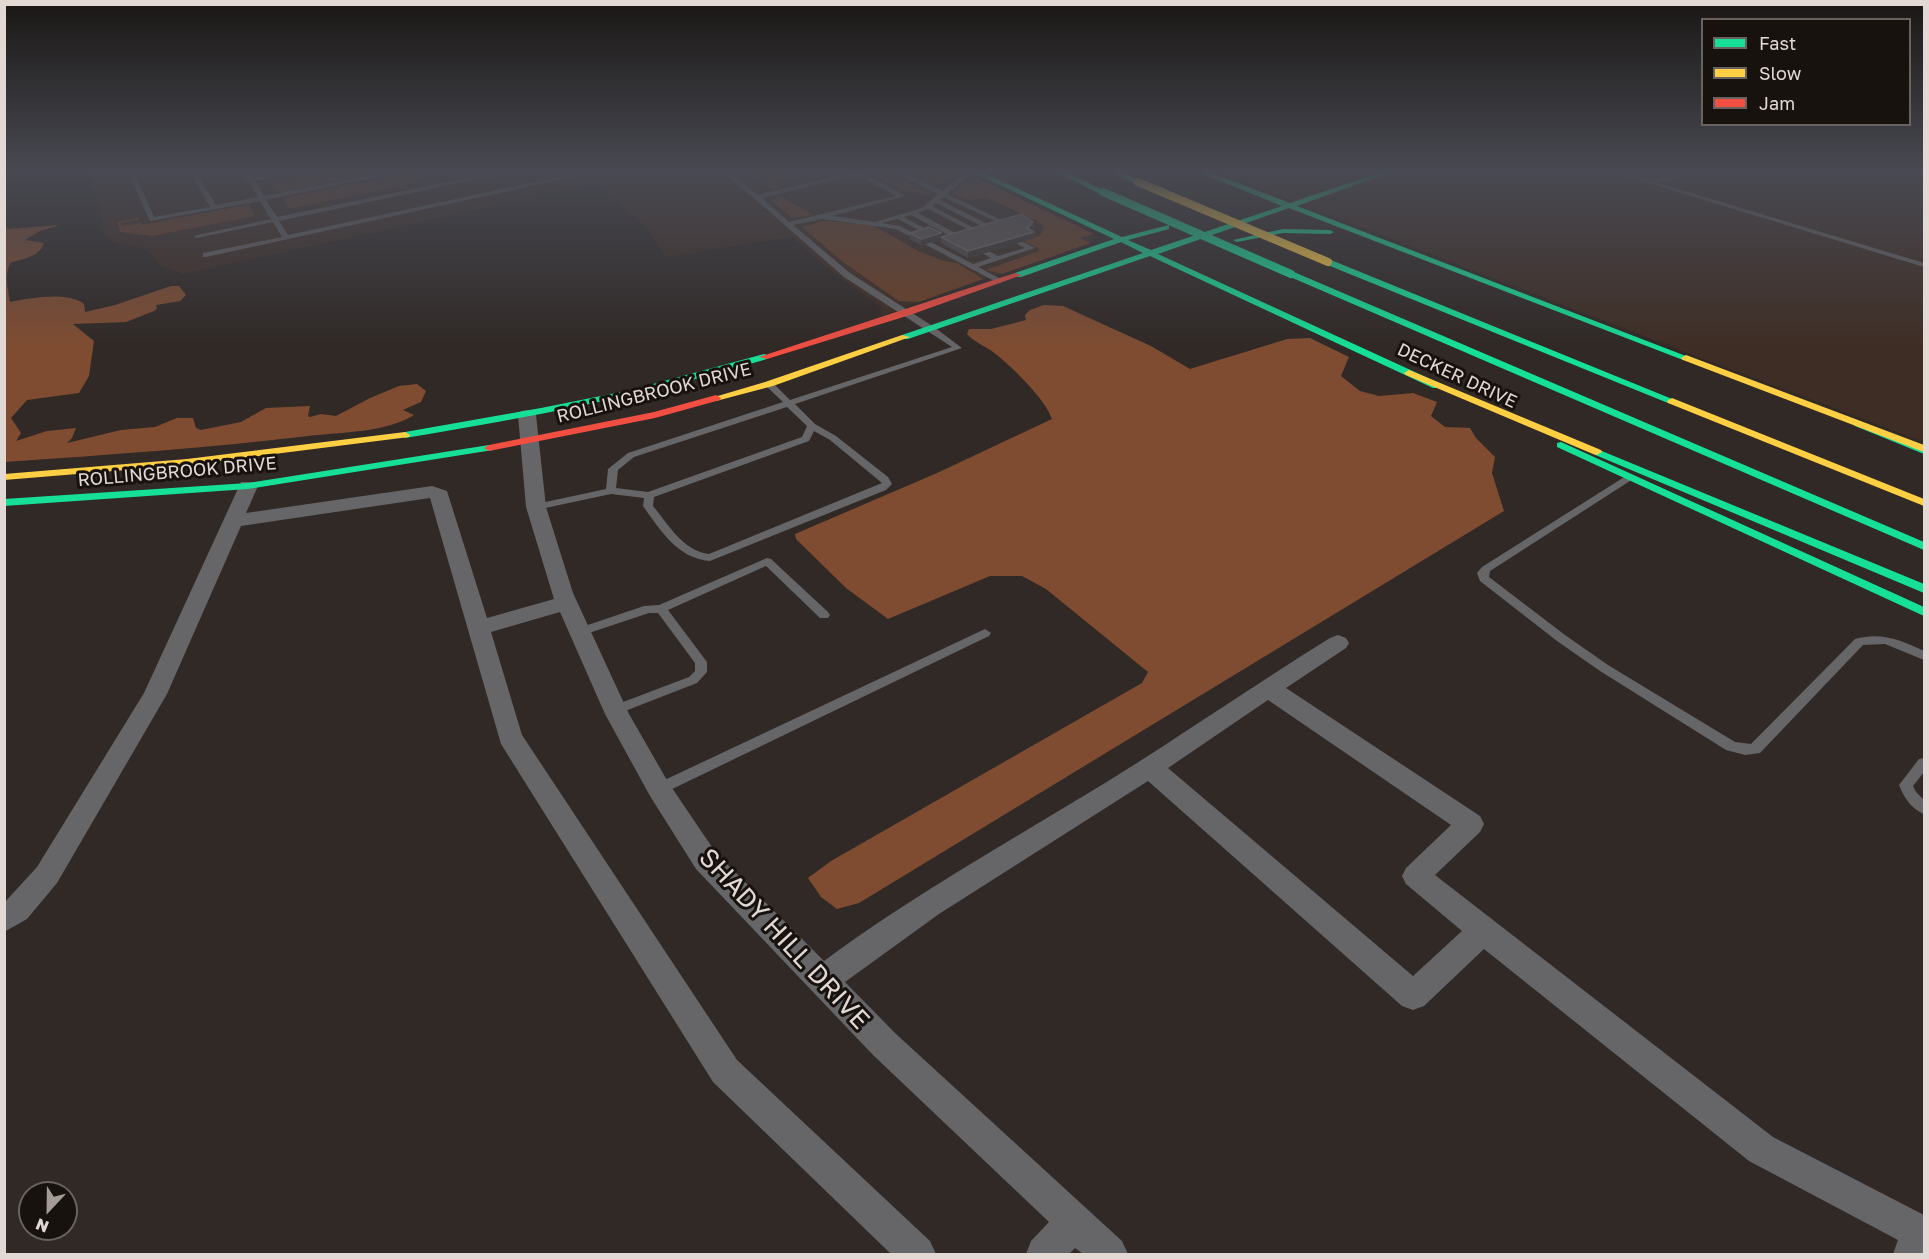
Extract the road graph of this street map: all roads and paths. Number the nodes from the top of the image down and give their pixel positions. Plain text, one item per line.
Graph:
1 (223, 231) edge
2 (282, 231) edge
3 (320, 231) edge
4 (797, 231) edge
5 (904, 231) edge
6 (937, 231) edge
7 (962, 231) edge
8 (962, 231) edge
9 (969, 231) edge
10 (985, 231) edge
11 (1100, 231) edge
12 (1152, 231) edge
13 (1192, 231) edge
14 (1215, 231) edge
15 (1254, 231) edge
16 (1286, 231) edge
17 (1308, 231) edge
18 (1350, 231) edge
19 (1808, 231) edge
20 (1358, 234) junction
21 (197, 236) dead end
22 (286, 238) junction
23 (1120, 240) junction
24 (944, 241) edge
25 (994, 243) edge
26 (1212, 253) dead end
27 (1149, 254) junction
28 (206, 255) dead end
29 (1004, 255) junction
30 (974, 258) edge
31 (1924, 265) edge
32 (972, 267) junction
33 (998, 281) junction
34 (907, 313) junction
35 (933, 329) junction
36 (1409, 373) junction
37 (769, 384) junction
38 (790, 403) junction
39 (812, 426) junction
40 (529, 428) junction
41 (381, 439) junction
42 (1924, 450) edge
43 (4, 477) edge
44 (1629, 477) junction
45 (248, 486) junction
46 (612, 491) junction
47 (649, 495) junction
48 (4, 503) edge
49 (1924, 503) edge
50 (536, 507) junction
51 (232, 521) junction
52 (1924, 546) edge
53 (1924, 589) edge
54 (567, 603) junction
55 (662, 609) junction
56 (1924, 612) edge
57 (824, 615) dead end
58 (478, 628) junction
59 (580, 632) junction
60 (985, 633) dead end
61 (1338, 644) dead end
62 (1924, 656) edge
63 (1267, 687) junction
64 (615, 710) junction
65 (1924, 763) edge
66 (1150, 768) junction
67 (659, 789) junction
68 (1924, 808) edge
69 (4, 919) edge
70 (1483, 931) junction
71 (822, 981) junction
72 (1075, 1221) junction
73 (917, 1254) edge
74 (1044, 1254) edge
75 (1109, 1254) edge
76 (1911, 1254) edge

1 - 21 lane
2 - 22 lane
3 - 22 lane
4 - 34 lane
5 - 32 lane
6 - 24 lane
7 - 29 lane
8 - 29 lane
9 - 25 lane
10 - 29 lane
11 - 23 main road, DECKER DRIVE
12 - 23 main road, ROLLINGBROOK DRIVE
13 - 52 main road, DECKER DRIVE, bridge
14 - 27 main road, ROLLINGBROOK DRIVE
15 - 49 main road, bridge
16 - 26 main road
17 - 20 main road
18 - 20 main road
19 - 31 lane
20 - 42 main road
22 - 28 lane
23 - 27 main road, DECKER DRIVE
23 - 33 main road, ROLLINGBROOK DRIVE
27 - 35 main road, ROLLINGBROOK DRIVE
27 - 36 main road, DECKER DRIVE
29 - 30 lane
29 - 32 lane
32 - 33 lane
33 - 34 main road, ROLLINGBROOK DRIVE
34 - 35 lane
34 - 40 main road, ROLLINGBROOK DRIVE
35 - 37 main road, ROLLINGBROOK DRIVE
35 - 38 lane
36 - 44 main road, DECKER DRIVE
36 - 53 main road
37 - 38 lane
37 - 40 main road, ROLLINGBROOK DRIVE
38 - 39 lane
38 - 46 lane
39 - 47 lane
39 - 47 lane
40 - 41 main road, ROLLINGBROOK DRIVE
40 - 45 main road, ROLLINGBROOK DRIVE
40 - 50 street, SHADY HILL DRIVE
41 - 43 main road, ROLLINGBROOK DRIVE
41 - 45 main road
44 - 56 main road, DECKER DRIVE
44 - 62 lane
45 - 48 main road, ROLLINGBROOK DRIVE
45 - 51 street
46 - 47 lane
46 - 50 lane
50 - 54 street, SHADY HILL DRIVE
51 - 58 street
51 - 69 street
54 - 58 street
54 - 59 street, SHADY HILL DRIVE
55 - 57 lane
55 - 59 lane
55 - 64 lane
58 - 73 street
59 - 64 street, SHADY HILL DRIVE
60 - 67 lane
61 - 63 street
63 - 66 street
63 - 70 street
64 - 67 street, SHADY HILL DRIVE
65 - 68 lane
66 - 70 street
66 - 71 street
67 - 71 street, SHADY HILL DRIVE
70 - 76 street
71 - 72 street, SHADY HILL DRIVE
72 - 74 street
72 - 75 street, SHADY HILL DRIVE

